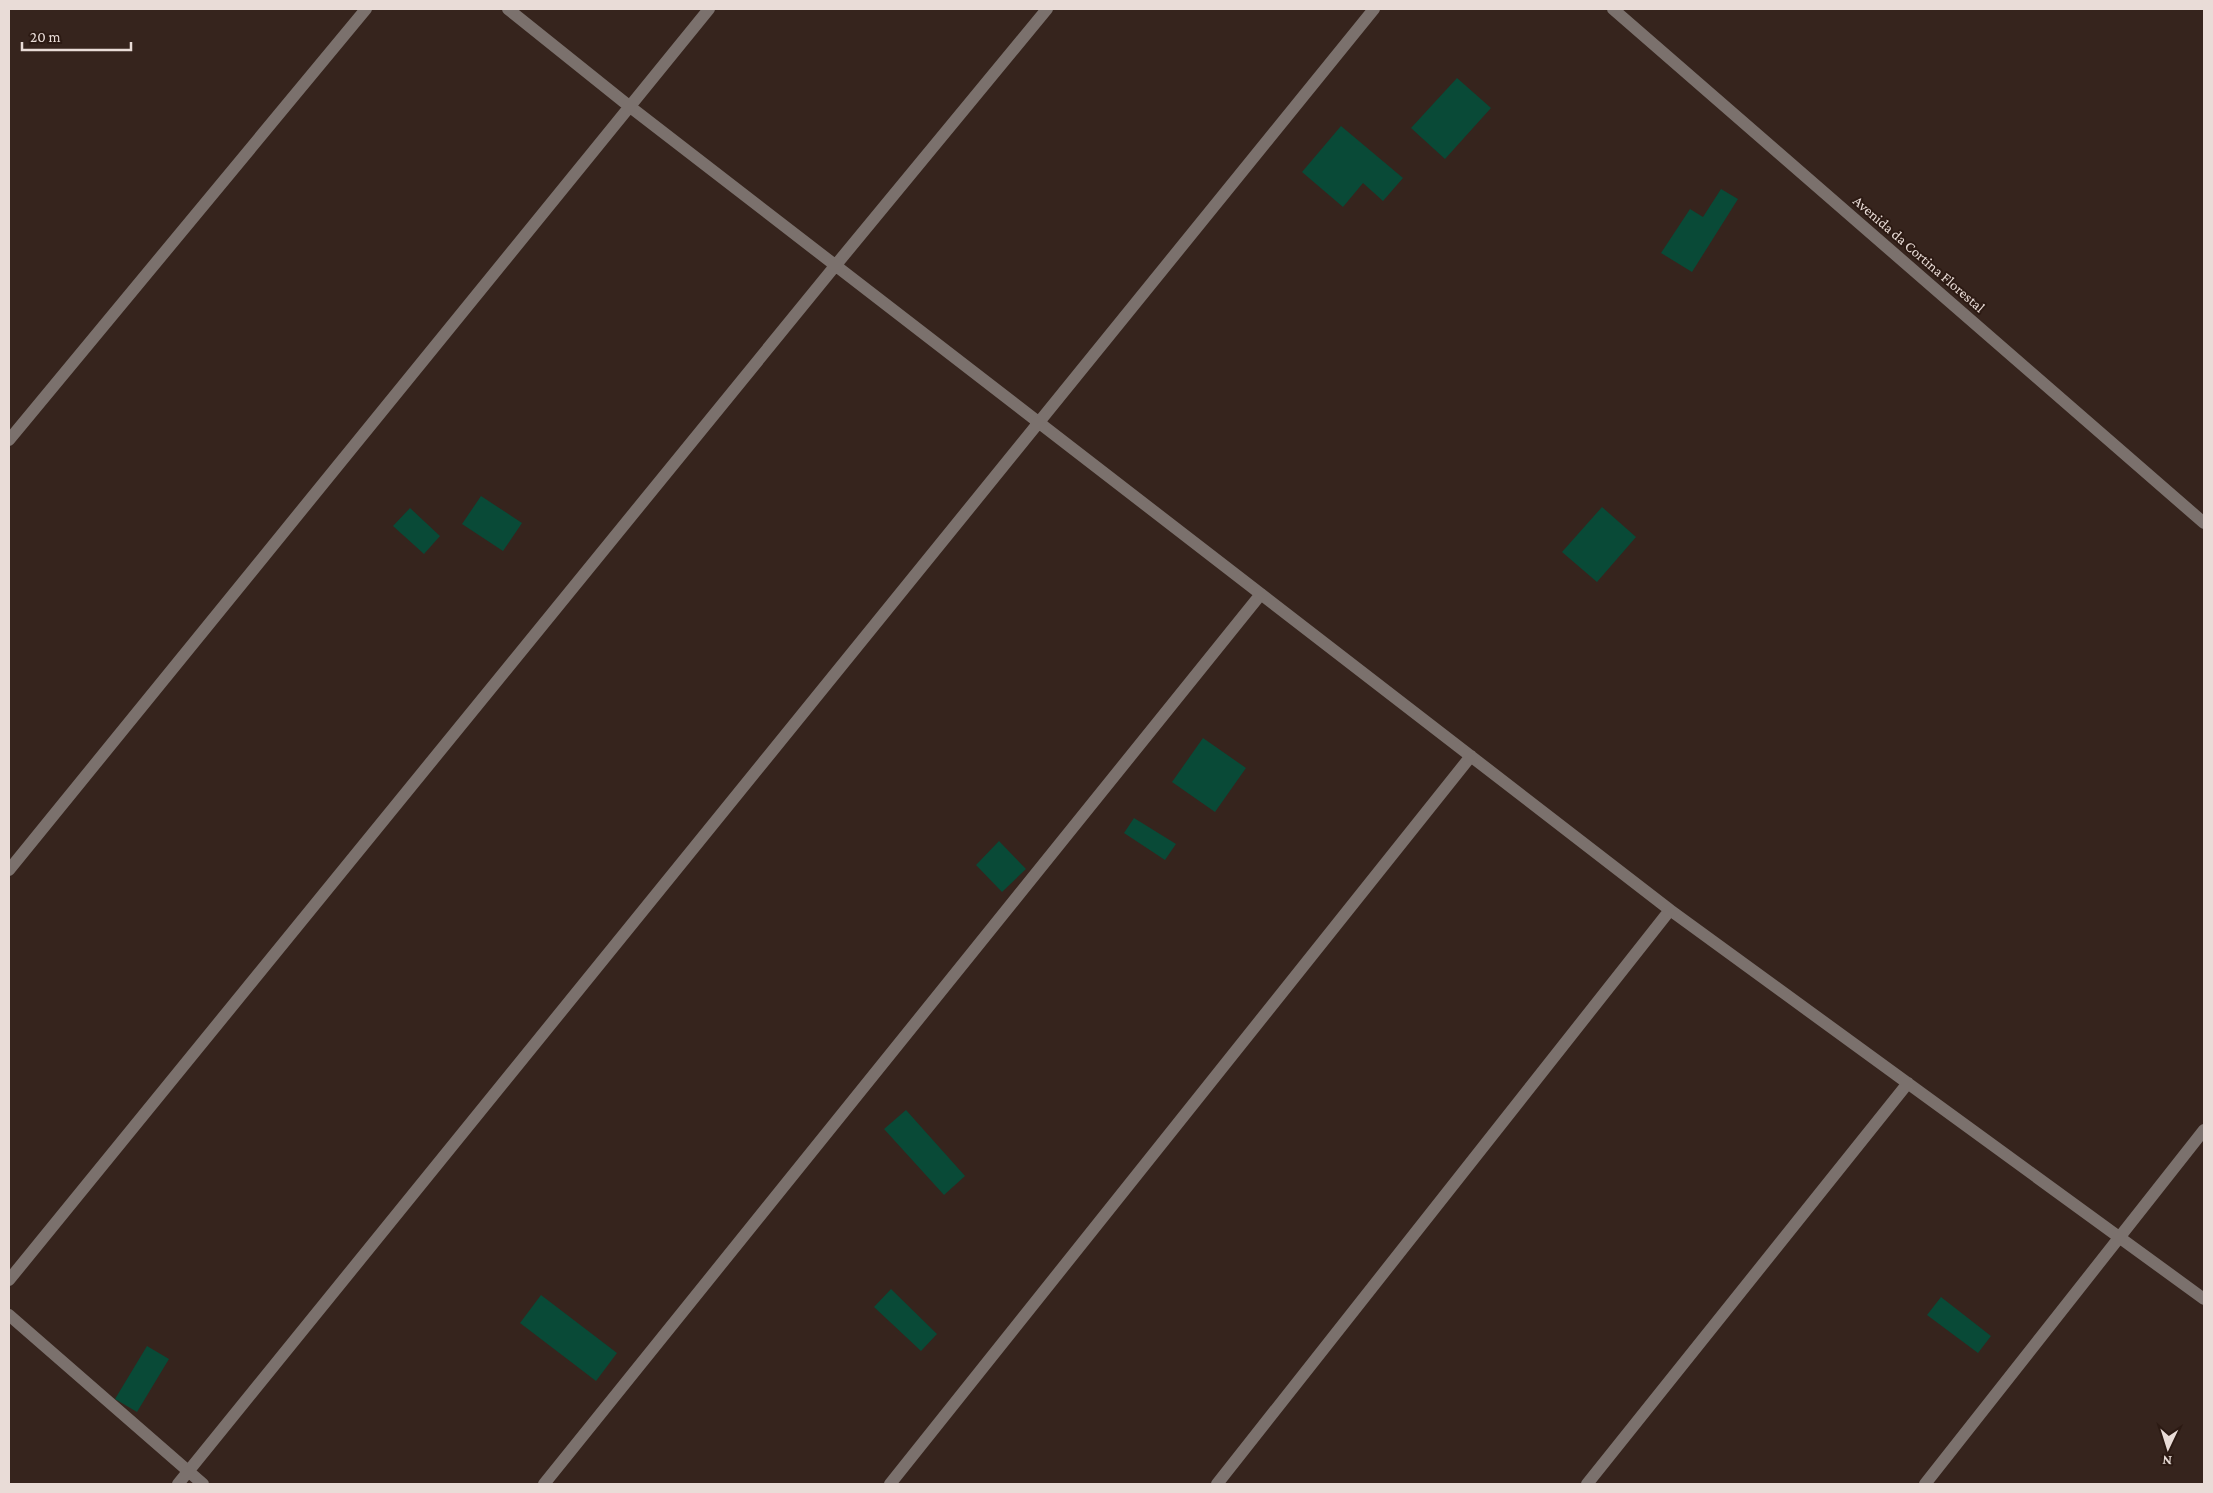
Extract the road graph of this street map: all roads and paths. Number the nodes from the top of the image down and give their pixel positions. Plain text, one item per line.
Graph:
1 (366, 9) edge
2 (508, 9) edge
3 (709, 9) edge
4 (1047, 9) edge
5 (1374, 9) edge
6 (1613, 9) edge
7 (629, 106) junction
8 (835, 266) junction
9 (1039, 422) junction
10 (9, 440) edge
11 (2204, 524) edge
12 (1261, 594) junction
13 (1471, 756) junction
14 (9, 870) edge
15 (1670, 910) junction
16 (1908, 1083) junction
17 (2204, 1130) edge
18 (2120, 1237) junction
19 (9, 1280) edge
20 (2204, 1299) edge
21 (9, 1315) edge
22 (188, 1472) junction
23 (178, 1484) edge
24 (203, 1484) edge
25 (544, 1484) edge
26 (890, 1484) edge
27 (1217, 1484) edge
28 (1587, 1484) edge
29 (1924, 1484) edge

1 - 10 street
2 - 7 street
3 - 7 street
4 - 8 street
5 - 9 street
6 - 11 street, Avenida da Cortina Florestal
7 - 8 street
7 - 14 street
8 - 9 street
8 - 19 street
9 - 12 street
9 - 22 street
12 - 13 street
12 - 25 street
13 - 15 street
13 - 26 street
15 - 16 street
15 - 27 street
16 - 18 street
16 - 28 street
17 - 18 street
18 - 20 street
18 - 29 street
21 - 22 street
22 - 23 street
22 - 24 street

